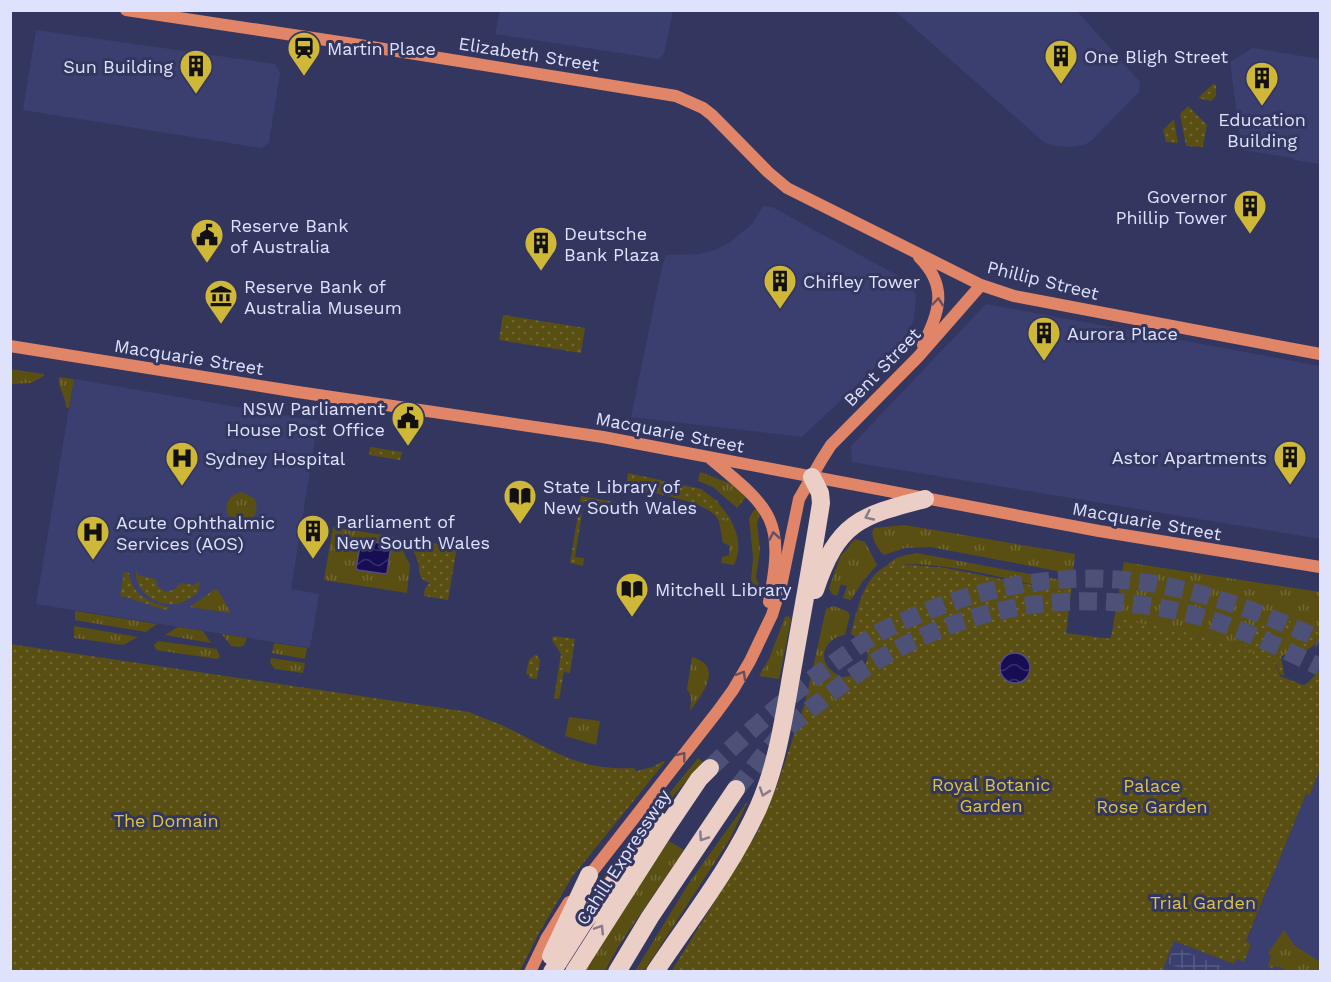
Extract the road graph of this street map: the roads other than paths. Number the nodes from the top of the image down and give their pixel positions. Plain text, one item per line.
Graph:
1 (126, 10) edge
2 (779, 182) joint
3 (912, 251) junction
4 (981, 285) junction
5 (10, 346) edge
6 (1320, 354) edge
7 (918, 357) junction
8 (709, 458) junction
9 (812, 477) junction
10 (925, 499) junction
11 (1320, 567) edge
12 (763, 635) junction
13 (794, 657) junction
14 (736, 789) tunnel mouth
15 (589, 875) junction
16 (585, 922) junction
17 (530, 972) edge
18 (543, 972) edge
19 (552, 972) edge
20 (559, 972) edge
21 (574, 972) edge
22 (617, 972) edge
23 (655, 972) edge

1 - 2 street, Elizabeth Street
2 - 3 street, Phillip Street
3 - 4 street, Phillip Street
7 -> 3 street
4 - 6 street, Phillip Street
4 - 7 street, Bent Street
5 - 8 street, Macquarie Street
7 - 9 street, Bent Street
8 - 9 street, Macquarie Street
12 -> 8 street
9 - 10 street, Macquarie Street
9 - 12 street, Bent Street
9 - 13 highway
10 - 11 street, Macquarie Street
10 -> 13 highway
15 -> 12 street
13 -> 23 highway
14 -> 22 highway
15 - 17 street
15 - 18 highway
16 - 19 highway
16 - 20 highway
21 -> 16 highway, Cahill Expressway

